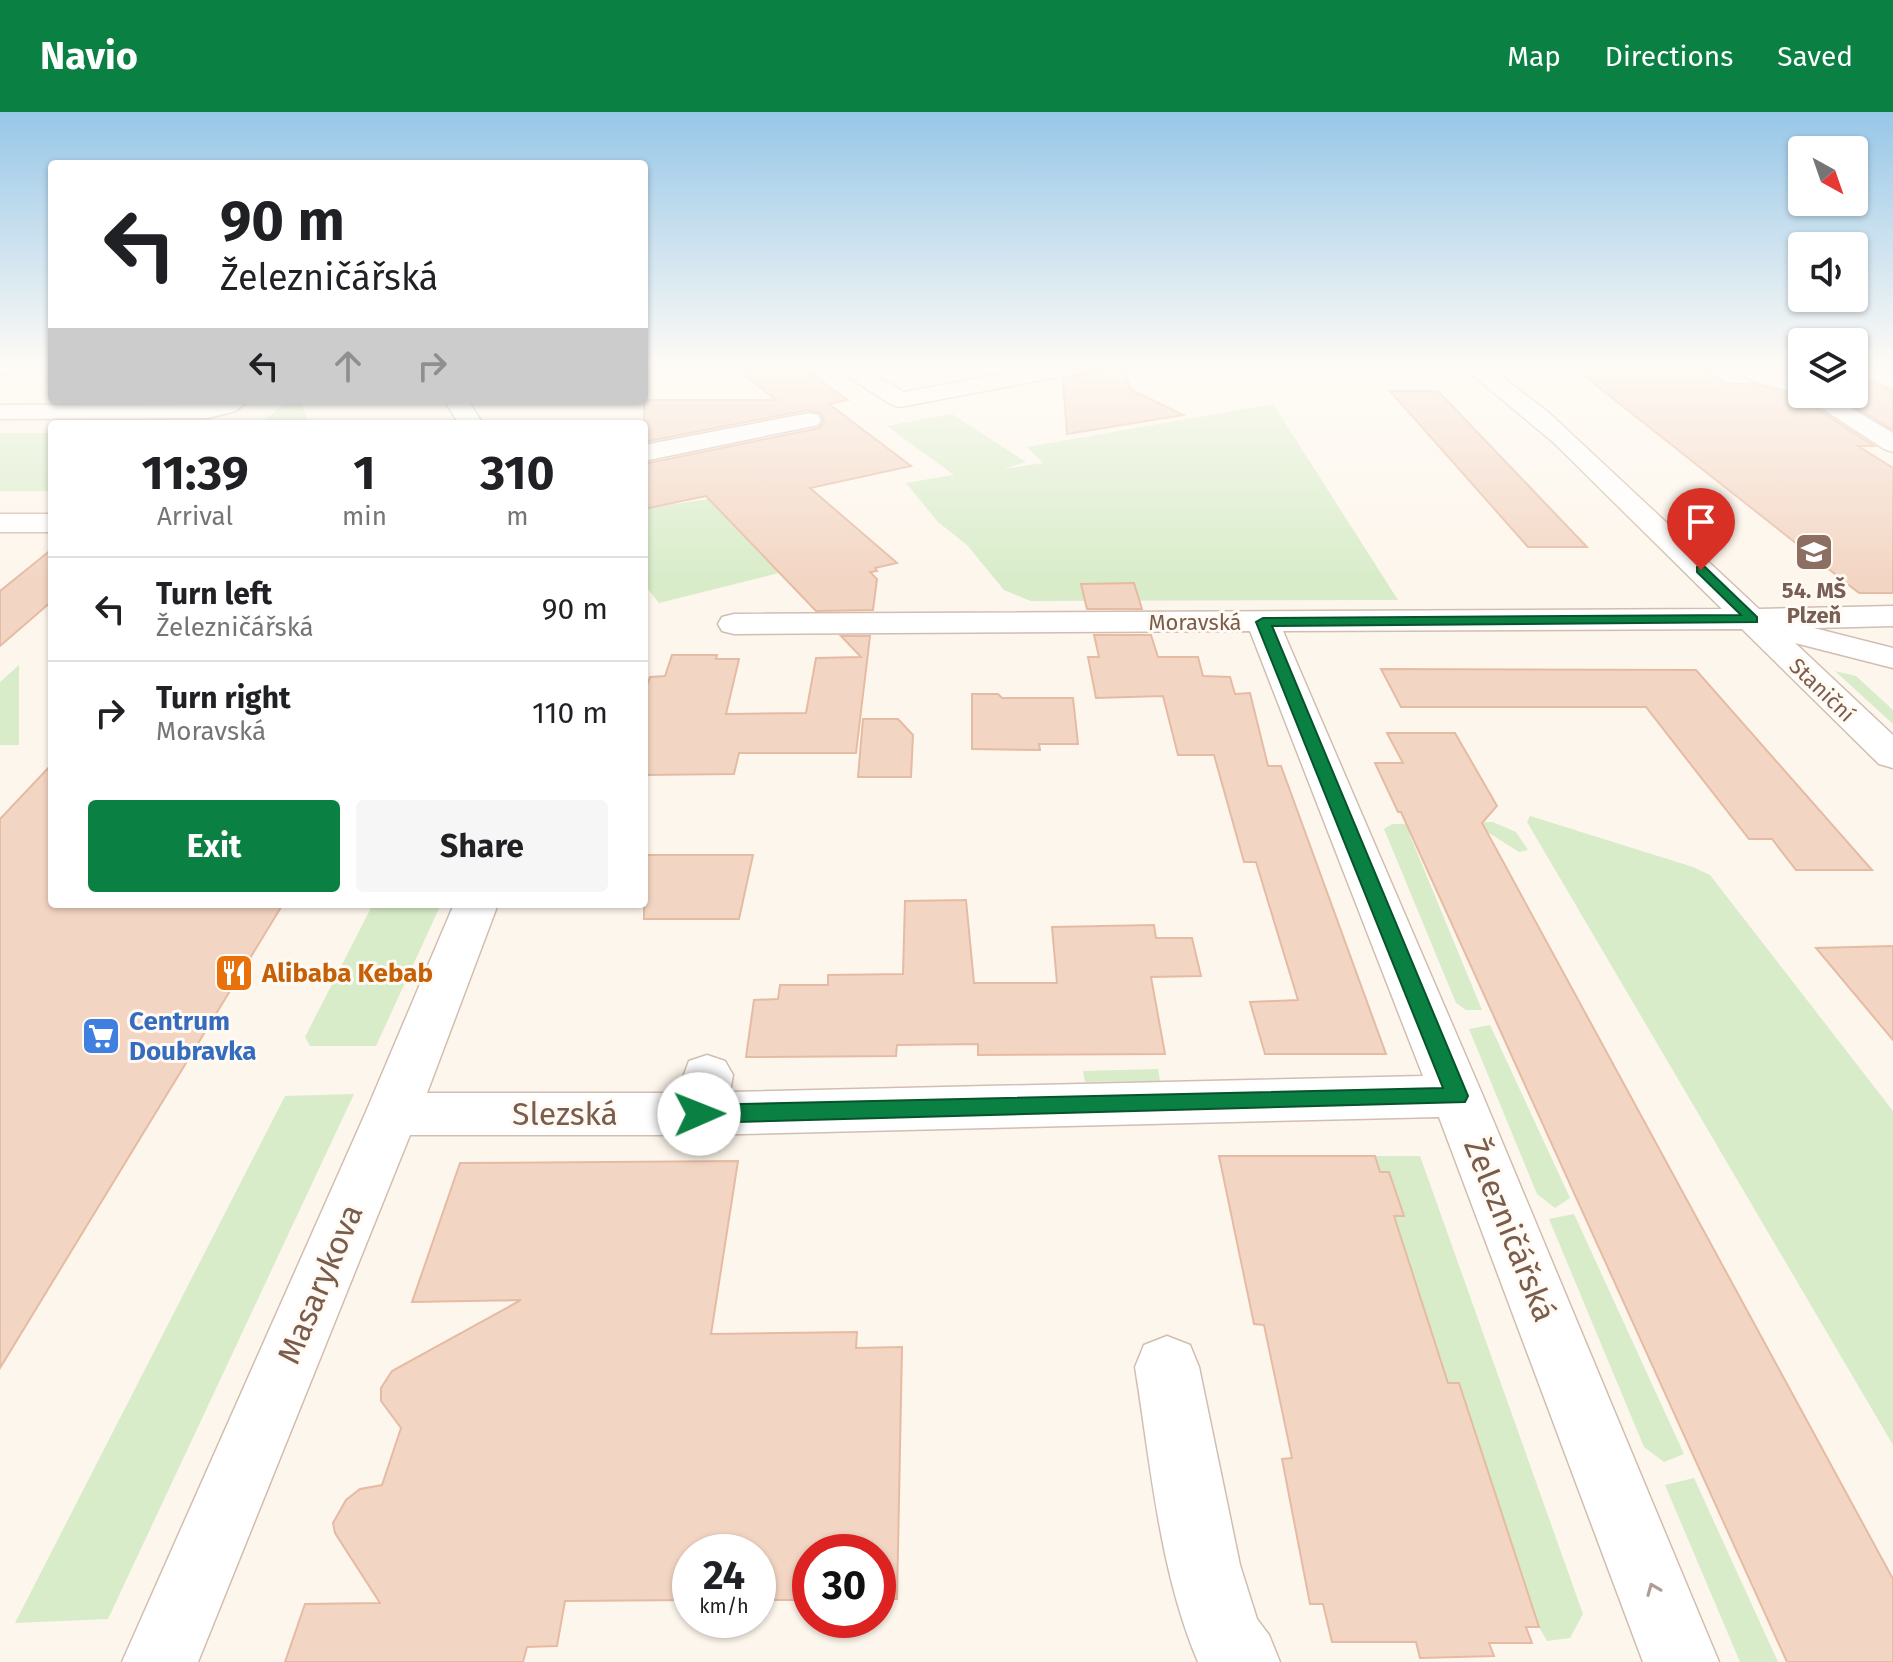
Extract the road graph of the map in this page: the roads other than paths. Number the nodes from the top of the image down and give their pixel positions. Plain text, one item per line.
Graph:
1 (732, 435) edge
2 (1559, 435) edge
3 (648, 452) edge
4 (0, 523) edge
5 (48, 523) edge
6 (1893, 616) edge
7 (1753, 619) junction
8 (1263, 622) junction
9 (734, 624) dead end
10 (1893, 658) edge
11 (1893, 756) edge
12 (474, 908) edge
13 (1457, 1096) junction
14 (392, 1114) junction
15 (1167, 1367) dead end
16 (160, 1662) edge
17 (1242, 1662) edge
18 (1681, 1662) edge

1 - 3 street
2 - 7 street, Staniční
4 - 5 street
6 - 7 street, Moravská
7 - 8 street, Moravská
7 - 10 street
7 - 11 street, Staniční
8 - 9 street, Moravská
8 - 13 street, Železničářská
12 - 14 street, Masarykova
13 - 14 street, Slezská
18 -> 13 street, Železničářská
14 - 16 street, Masarykova
15 - 17 street

